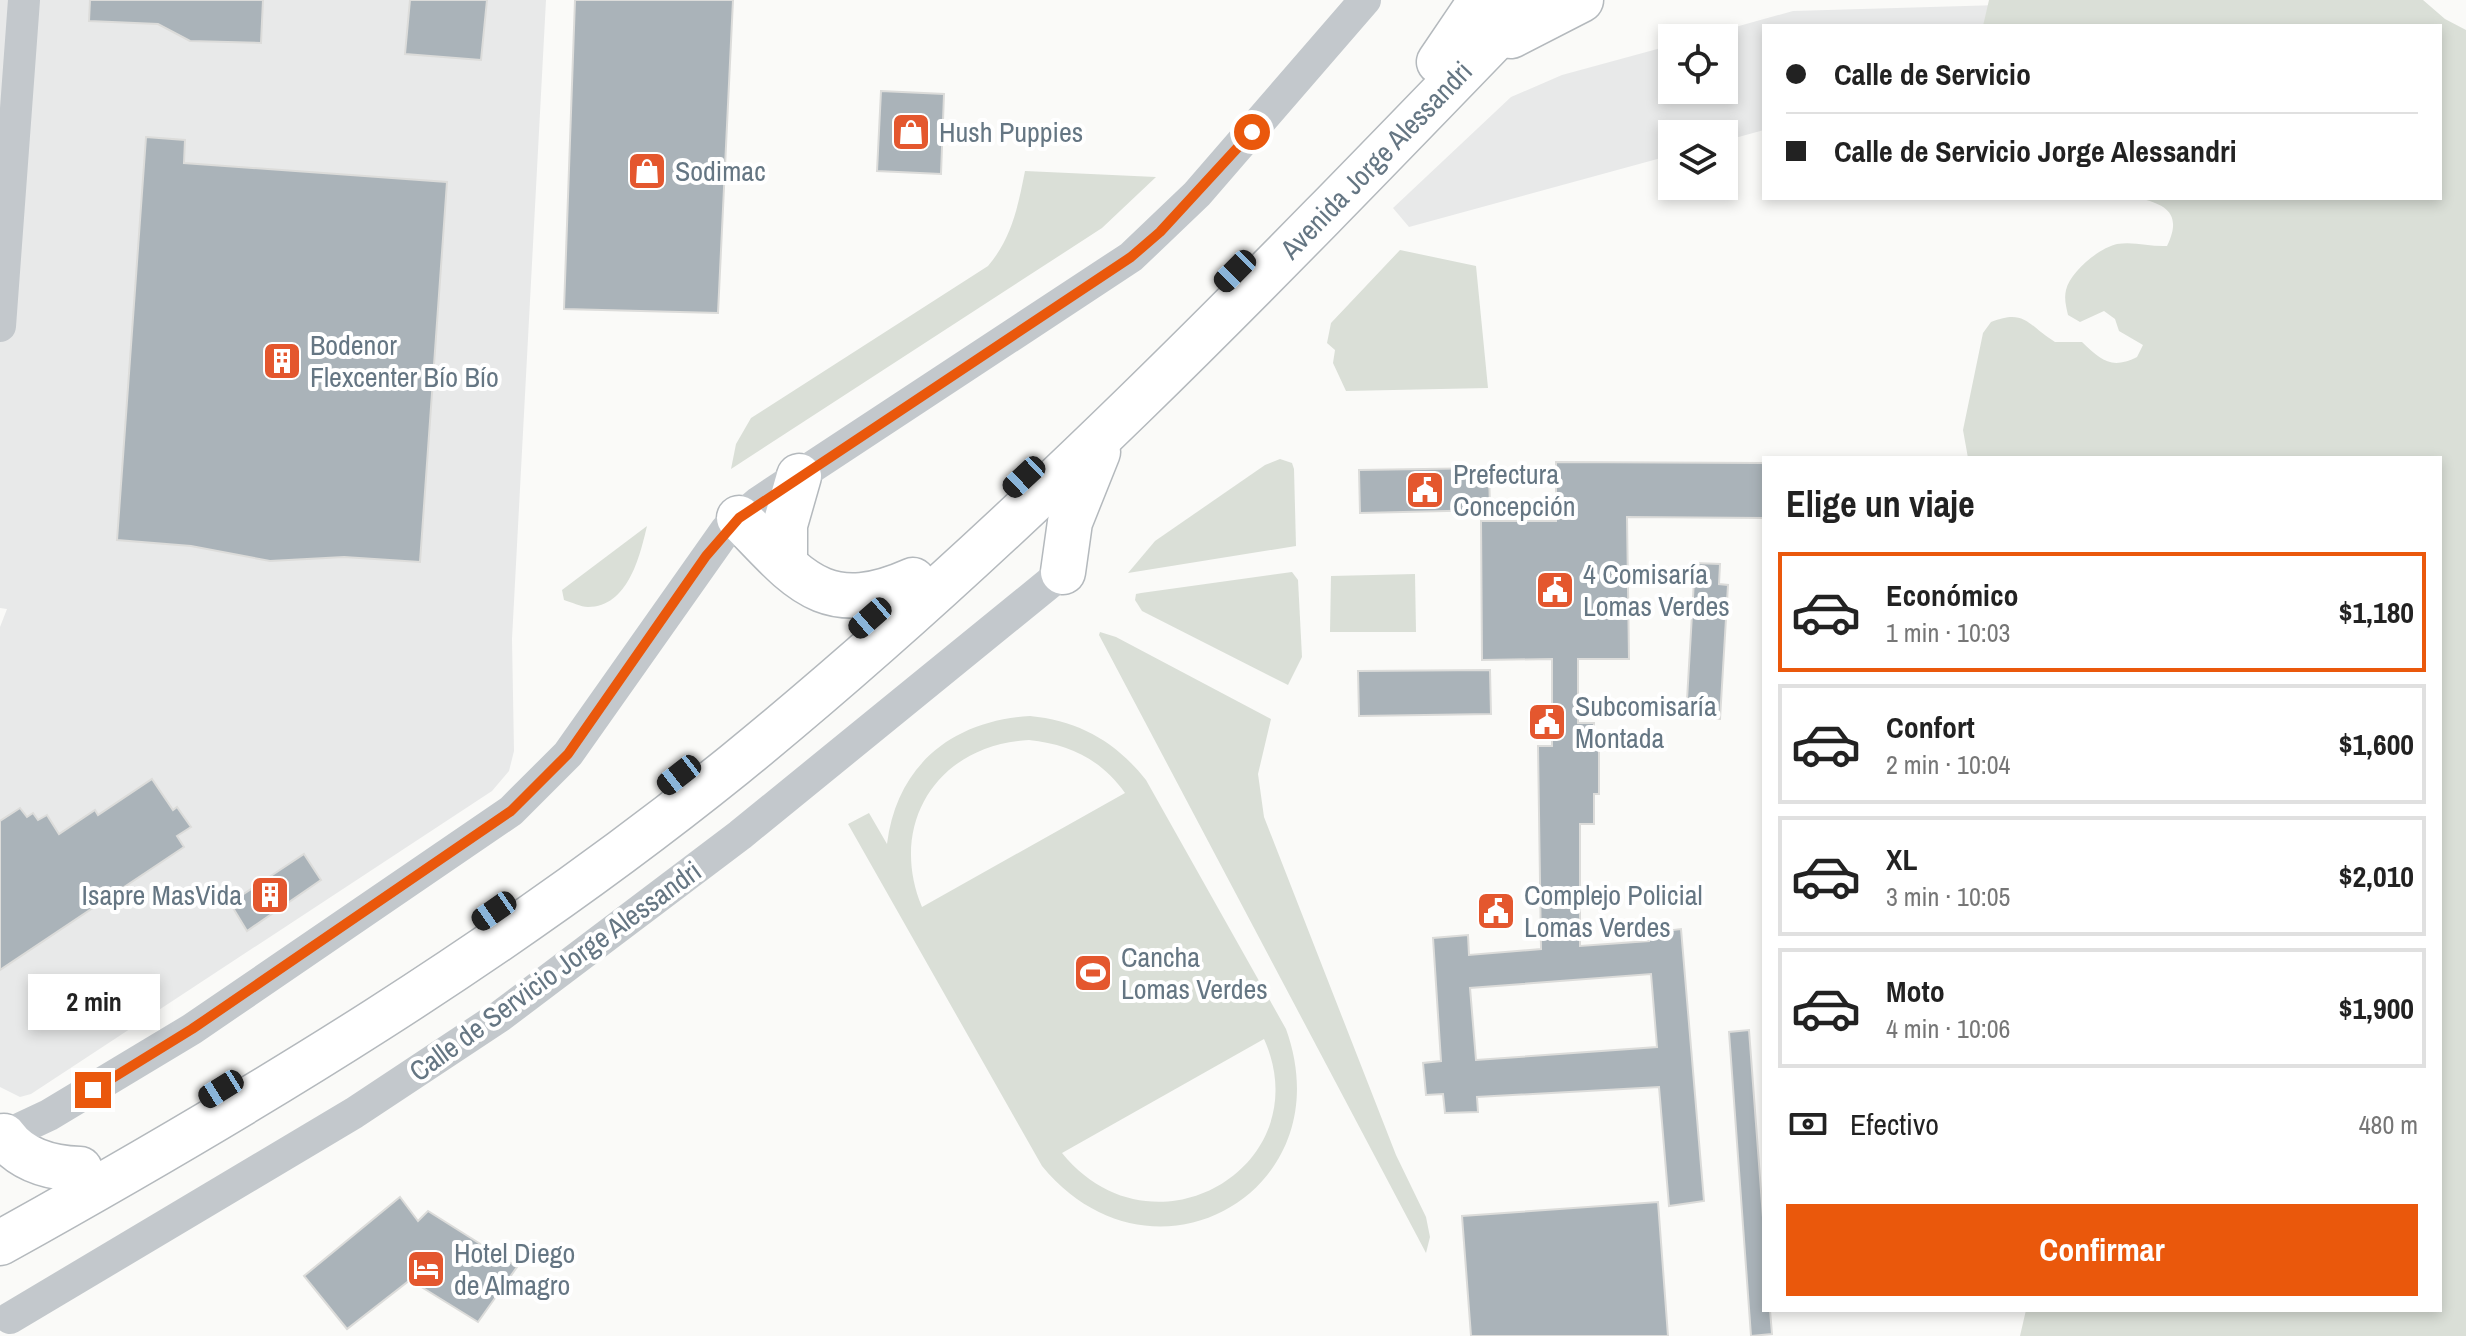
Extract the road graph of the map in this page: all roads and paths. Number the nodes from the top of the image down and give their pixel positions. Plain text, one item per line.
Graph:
1 (24, 0) edge
2 (1365, 0) edge
3 (1481, 0) edge
4 (1499, 0) edge
5 (1532, 0) edge
6 (1581, 0) edge
7 (1455, 62) junction
8 (9, 95) edge
9 (0, 326) edge
10 (1106, 435) junction
11 (799, 476) junction
12 (739, 518) junction
13 (990, 543) junction
14 (785, 564) junction
15 (1063, 572) junction
16 (913, 580) junction
17 (1, 1130) edge
18 (80, 1169) junction
19 (0, 1214) edge
20 (0, 1243) edge
21 (10, 1318) dead end

1 - 8 street
2 - 11 street
3 - 7 highway
4 - 7 highway, Avenida Jorge Alessandri
5 - 7 highway, Avenida Jorge Alessandri
6 - 7 highway
7 - 10 highway, Avenida Jorge Alessandri
7 - 16 highway, Avenida Jorge Alessandri
8 - 9 street
10 - 13 highway, Avenida Jorge Alessandri
10 - 15 highway
11 - 12 street
11 - 14 highway
12 - 14 highway
12 - 17 street
13 - 15 highway
13 - 20 highway, Avenida Jorge Alessandri
14 - 16 highway
15 - 21 street, Calle de Servicio Jorge Alessandri
16 - 18 highway, Avenida Jorge Alessandri
17 - 18 highway
18 - 19 highway, Avenida Jorge Alessandri

